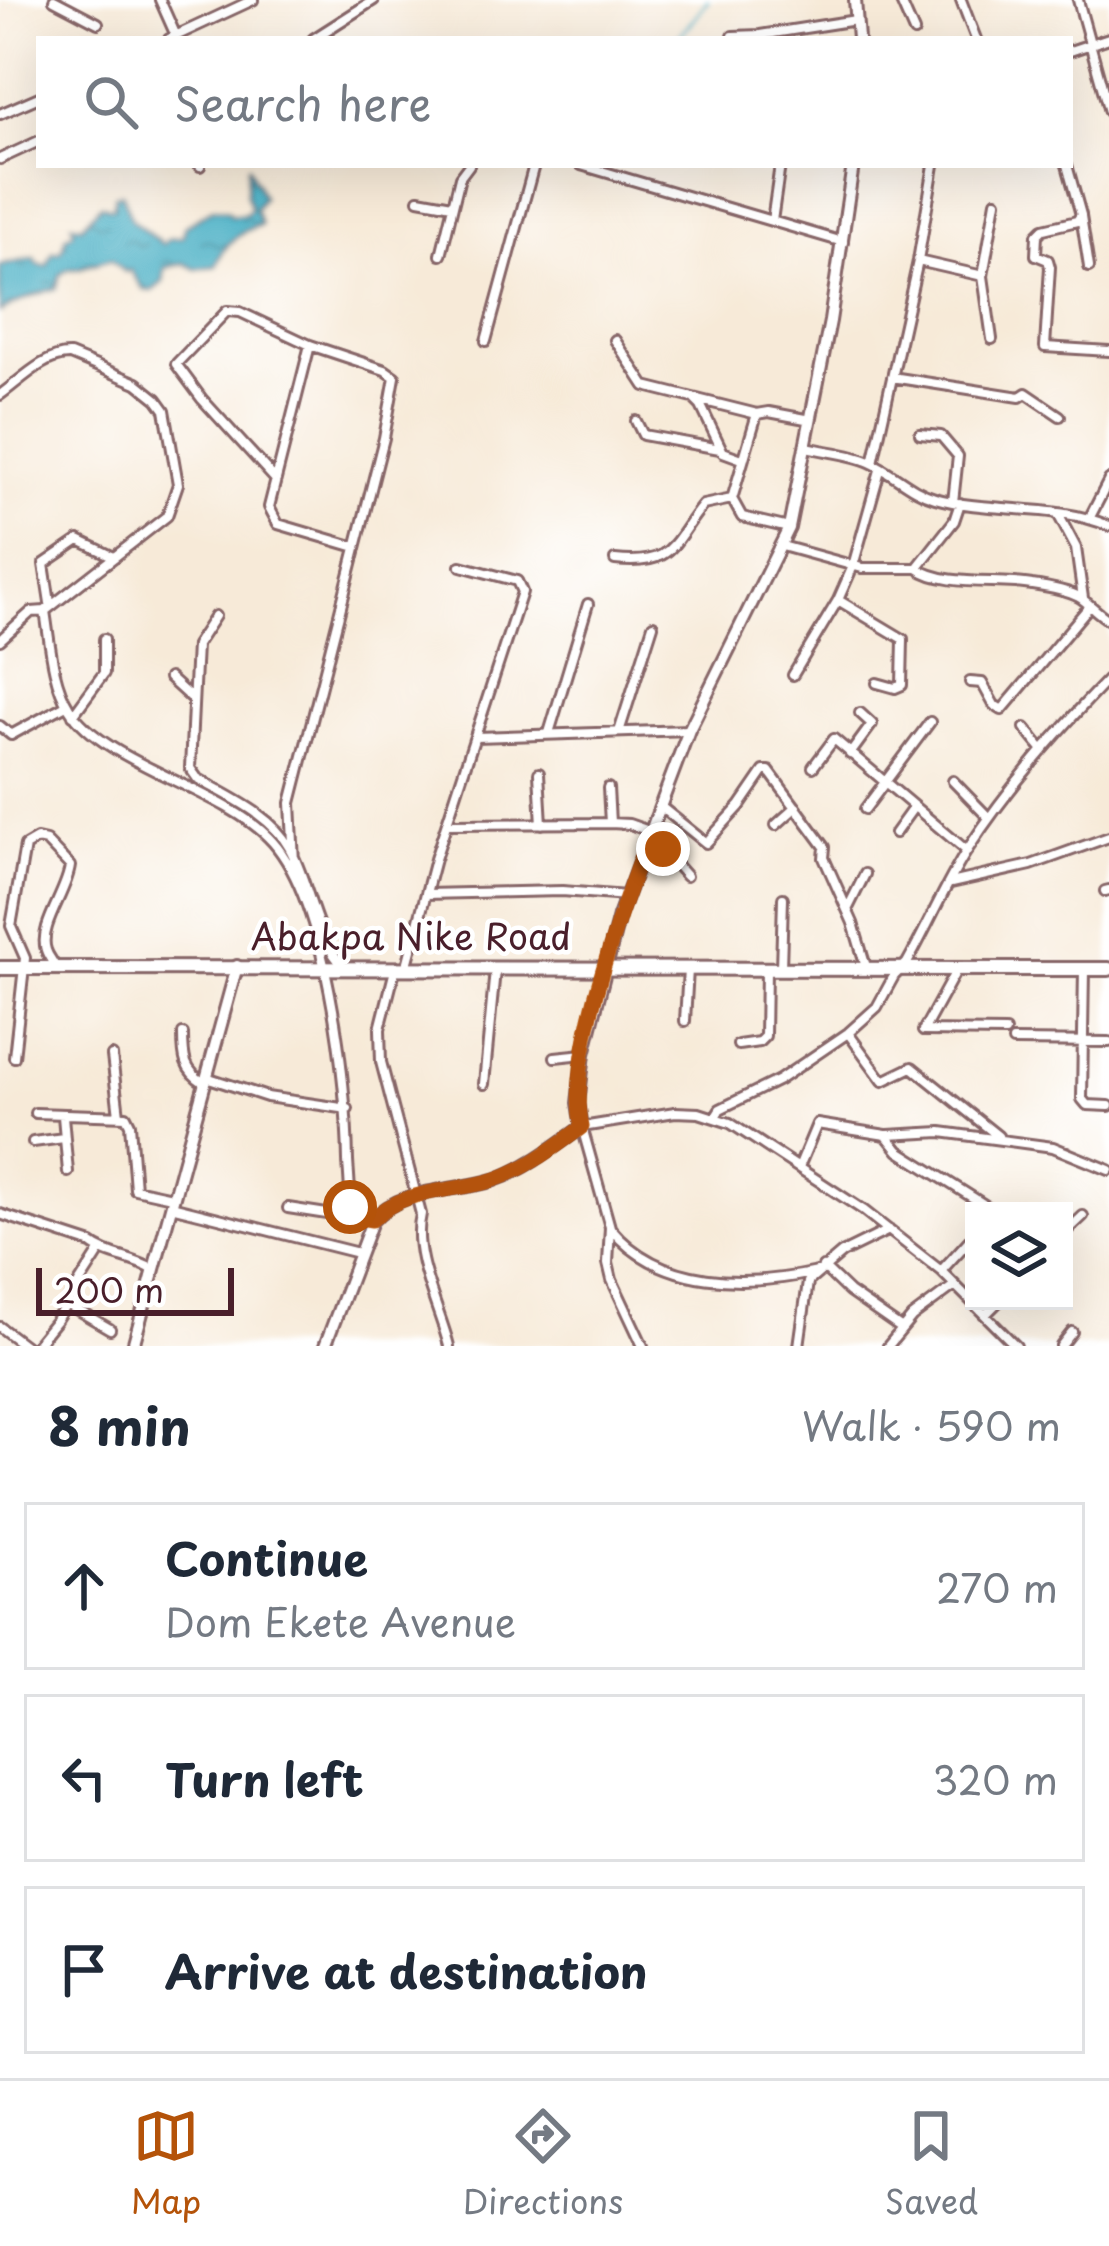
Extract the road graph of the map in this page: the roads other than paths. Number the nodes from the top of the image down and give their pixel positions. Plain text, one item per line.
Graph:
1 (54, 0) edge
2 (160, 0) edge
3 (253, 0) edge
4 (374, 0) edge
5 (855, 0) edge
6 (900, 0) edge
7 (961, 0) edge
8 (1078, 0) edge
9 (857, 20) junction
10 (98, 23) dead end
11 (914, 32) dead end
12 (172, 36) edge
13 (174, 36) edge
14 (318, 36) edge
15 (734, 36) dead end
16 (858, 36) edge
17 (975, 36) edge
18 (1109, 38) edge
19 (1093, 44) junction
20 (1073, 50) edge
21 (36, 98) edge
22 (1109, 112) edge
23 (0, 114) edge
24 (36, 142) edge
25 (0, 159) edge
26 (467, 168) edge
27 (532, 168) edge
28 (591, 168) edge
29 (779, 168) edge
30 (853, 168) edge
31 (934, 168) edge
32 (1068, 168) edge
33 (418, 199) dead end
34 (996, 201) dead end
35 (452, 205) junction
36 (1081, 215) junction
37 (772, 221) junction
38 (843, 242) junction
39 (441, 255) dead end
40 (918, 261) junction
41 (1090, 268) dead end
42 (983, 276) junction
43 (992, 339) dead end
44 (615, 340) dead end
45 (486, 341) dead end
46 (310, 345) junction
47 (1109, 351) edge
48 (892, 377) junction
49 (0, 395) edge
50 (692, 398) junction
51 (757, 414) junction
52 (1060, 416) dead end
53 (812, 420) junction
54 (636, 421) dead end
55 (920, 434) dead end
56 (807, 447) junction
57 (721, 449) junction
58 (742, 459) junction
59 (876, 466) junction
60 (276, 480) junction
61 (1109, 480) edge
62 (732, 499) junction
63 (957, 502) junction
64 (1058, 514) junction
65 (1090, 517) junction
66 (1109, 526) edge
67 (789, 528) junction
68 (782, 546) junction
69 (356, 548) junction
70 (112, 556) junction
71 (616, 560) dead end
72 (460, 566) dead end
73 (853, 566) junction
74 (917, 568) junction
75 (838, 600) junction
76 (1085, 603) junction
77 (589, 604) dead end
78 (48, 608) junction
79 (215, 616) dead end
80 (1109, 620) edge
81 (653, 625) dead end
82 (104, 639) dead end
83 (0, 640) edge
84 (793, 675) dead end
85 (169, 678) dead end
86 (1109, 678) edge
87 (970, 682) dead end
88 (877, 683) dead end
89 (193, 700) junction
90 (66, 705) junction
91 (860, 712) dead end
92 (73, 715) junction
93 (930, 722) dead end
94 (0, 726) edge
95 (1025, 728) dead end
96 (689, 730) junction
97 (620, 731) junction
98 (549, 733) junction
99 (476, 737) junction
100 (1042, 749) junction
101 (850, 754) junction
102 (813, 767) dead end
103 (539, 773) dead end
104 (953, 781) dead end
105 (886, 782) junction
106 (608, 788) dead end
107 (660, 806) junction
108 (796, 807) junction
109 (865, 808) dead end
110 (913, 808) junction
111 (989, 818) junction
112 (610, 823) junction
113 (448, 824) junction
114 (542, 824) junction
115 (776, 825) dead end
116 (895, 833) dead end
117 (648, 835) junction
118 (1109, 837) edge
119 (967, 851) junction
120 (294, 862) junction
121 (865, 874) dead end
122 (686, 875) dead end
123 (950, 884) junction
124 (425, 894) junction
125 (627, 896) junction
126 (783, 898) dead end
127 (848, 909) junction
128 (237, 966) junction
129 (55, 967) junction
130 (688, 967) junction
131 (866, 967) junction
132 (0, 968) edge
133 (21, 968) junction
134 (403, 968) junction
135 (605, 968) junction
136 (766, 968) junction
137 (781, 968) junction
138 (901, 968) junction
139 (958, 968) junction
140 (323, 969) junction
141 (1084, 969) junction
142 (1109, 969) edge
143 (495, 970) junction
144 (686, 1021) dead end
145 (1004, 1032) dead end
146 (848, 1033) junction
147 (183, 1034) dead end
148 (1013, 1041) dead end
149 (1109, 1042) edge
150 (1081, 1043) junction
151 (738, 1045) dead end
152 (584, 1054) junction
153 (112, 1056) dead end
154 (14, 1057) dead end
155 (555, 1058) dead end
156 (205, 1080) junction
157 (484, 1084) dead end
158 (1109, 1106) edge
159 (348, 1108) junction
160 (34, 1114) dead end
161 (119, 1114) junction
162 (64, 1116) junction
163 (715, 1118) junction
164 (582, 1127) junction
165 (886, 1136) junction
166 (64, 1138) junction
167 (1002, 1139) junction
168 (33, 1142) dead end
169 (799, 1167) junction
170 (1109, 1170) edge
171 (68, 1172) dead end
172 (415, 1196) junction
173 (171, 1201) junction
174 (980, 1202) edge
175 (288, 1208) dead end
176 (0, 1214) edge
177 (347, 1216) junction
178 (1083, 1216) dead end
179 (372, 1220) junction
180 (1073, 1225) edge
181 (610, 1227) junction
182 (889, 1230) junction
183 (965, 1245) edge
184 (100, 1251) junction
185 (358, 1253) junction
186 (152, 1269) junction
187 (820, 1269) junction
188 (941, 1271) junction
189 (955, 1285) junction
190 (67, 1304) junction
191 (991, 1310) edge
192 (985, 1316) junction
193 (0, 1327) edge
194 (110, 1329) dead end
195 (902, 1329) junction
196 (1072, 1332) dead end
197 (802, 1344) edge
198 (25, 1346) edge
199 (35, 1346) edge
200 (133, 1346) edge
201 (325, 1346) edge
202 (449, 1346) edge
203 (643, 1346) edge
204 (888, 1346) edge
205 (1016, 1346) edge
206 (1061, 1346) edge

1 - 10 street
2 - 12 street
3 - 13 street
4 - 14 street
5 - 9 main road
6 - 11 street
7 - 17 street
8 - 19 street
9 - 15 street
9 - 16 main road
18 - 19 street
19 - 20 street
19 - 22 street
21 - 23 street
24 - 25 street
26 - 35 street
27 - 45 street
28 - 37 street
29 - 37 street
30 - 38 main road
31 - 40 street
32 - 36 street
33 - 35 street
34 - 42 street
35 - 39 street
36 - 41 street
36 - 47 street
37 - 38 street
38 - 53 main road
40 - 42 street
40 - 48 street
42 - 43 street
44 - 50 street
46 - 60 street
46 - 60 street
46 - 69 street
48 - 52 street
48 - 59 street
49 - 70 street
50 - 51 street
50 - 57 street
51 - 53 street
51 - 58 street
53 - 56 main road
54 - 57 street
55 - 63 street
56 - 59 street
56 - 67 main road
57 - 58 street
58 - 62 street
59 - 63 street
59 - 73 street
60 - 69 street
61 - 65 street
62 - 67 street
62 - 71 street
63 - 64 street
63 - 74 street
64 - 65 street
64 - 76 street
65 - 66 street
67 - 68 main road
68 - 73 street
68 - 96 main road
69 - 120 street
70 - 78 street
70 - 78 street
72 - 99 street
73 - 74 street
73 - 75 street
74 - 76 street
75 - 84 street
75 - 88 street
76 - 80 street
76 - 87 street
77 - 98 street
78 - 83 street
78 - 90 street
79 - 89 street
81 - 97 street
82 - 92 street
85 - 89 street
86 - 100 street
89 - 120 street
90 - 92 street
90 - 94 street
91 - 101 street
92 - 140 street
93 - 105 street
95 - 100 street
96 - 97 street
96 - 107 main road
97 - 98 street
98 - 99 street
99 - 113 street
100 - 111 street
101 - 102 street
101 - 105 street
103 - 114 street
104 - 111 street
105 - 109 street
105 - 110 street
106 - 112 street
107 - 108 street
107 - 117 main road
108 - 115 street
108 - 127 street
110 - 116 street
110 - 119 street
111 - 119 street
112 - 114 street
112 - 117 street
113 - 114 street
113 - 124 street
117 - 122 street
117 - 125 main road
118 - 123 street
119 - 123 street
120 - 134 street
121 - 127 street
123 - 138 street
124 - 125 street
124 - 134 street
125 - 135 main road
126 - 137 street
127 - 131 street
128 - 129 main road, Abakpa Nike Road
128 - 140 main road, Abakpa Nike Road
128 - 156 main road
129 - 133 main road, Abakpa Nike Road
129 - 133 street
130 - 135 main road, Abakpa Nike Road
130 - 136 main road, Abakpa Nike Road
130 - 144 street
131 - 137 main road, Abakpa Nike Road
131 - 138 main road, Abakpa Nike Road
132 - 133 main road, Abakpa Nike Road
133 - 154 street
134 - 140 main road, Abakpa Nike Road
134 - 143 main road, Abakpa Nike Road
134 - 172 street
135 - 143 main road, Abakpa Nike Road
135 - 152 main road
136 - 137 main road, Abakpa Nike Road
136 - 151 street
138 - 139 main road, Abakpa Nike Road
138 - 146 street
139 - 141 main road, Abakpa Nike Road
139 - 145 street
140 - 159 street
141 - 142 main road, Abakpa Nike Road
141 - 150 street
143 - 157 street
146 - 163 street
146 - 167 street
147 - 156 street
148 - 150 street
149 - 150 street
150 - 158 street
152 - 155 street
152 - 164 main road
153 - 161 street
156 - 159 street
156 - 173 main road
159 - 177 street
160 - 162 street
161 - 162 street
161 - 173 street
162 - 166 street
163 - 164 street
163 - 169 street
164 - 172 main road
164 - 181 street
165 - 167 street
165 - 169 street
165 - 174 street
166 - 168 street
166 - 171 street
167 - 170 street
169 - 182 street
172 - 179 main road
172 - 202 street
173 - 185 street
173 - 186 main road
175 - 177 street
176 - 184 street
177 - 179 street
178 - 180 street
179 - 185 main road
181 - 187 street
181 - 203 street
182 - 187 street
182 - 188 street
183 - 188 street
184 - 186 street
184 - 190 street
185 - 201 main road
186 - 200 main road
187 - 195 street
187 - 197 street
188 - 189 street
189 - 192 street
189 - 195 street
190 - 194 street
190 - 199 street
191 - 192 street
192 - 205 street
193 - 198 street
195 - 204 street
196 - 206 street

